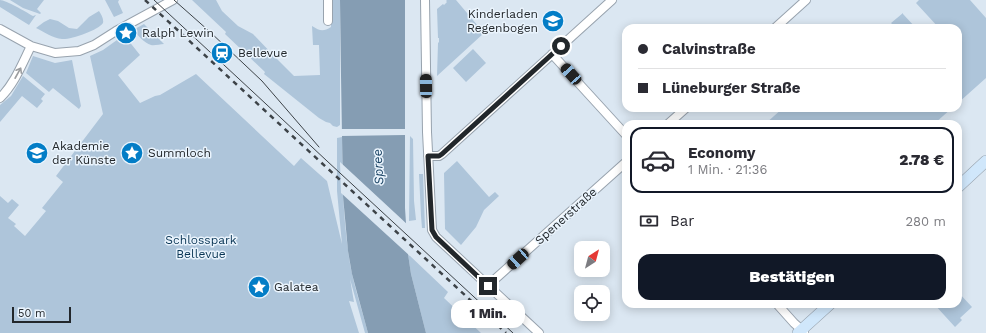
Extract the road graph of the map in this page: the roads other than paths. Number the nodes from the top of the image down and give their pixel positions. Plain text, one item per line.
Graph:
1 (172, 0) edge
2 (328, 0) edge
3 (425, 0) edge
4 (612, 0) edge
5 (806, 0) edge
6 (328, 22) dead end
7 (779, 24) edge
8 (0, 29) edge
9 (31, 46) junction
10 (552, 54) junction
11 (0, 98) edge
12 (682, 112) edge
13 (672, 120) edge
14 (622, 132) edge
15 (428, 156) junction
16 (986, 161) edge
17 (622, 166) edge
18 (962, 182) edge
19 (488, 286) junction
20 (781, 308) edge
21 (826, 308) edge
22 (802, 332) edge
23 (539, 333) edge

1 - 9 street
2 - 6 street
3 - 15 street
4 - 10 street
5 - 7 street
8 - 9 street
11 -> 9 street
10 - 14 street
10 - 15 street
12 - 13 street
15 - 19 street
16 - 18 street
17 - 19 street, Spenerstraße
19 - 23 street
20 - 22 street
21 - 22 street

